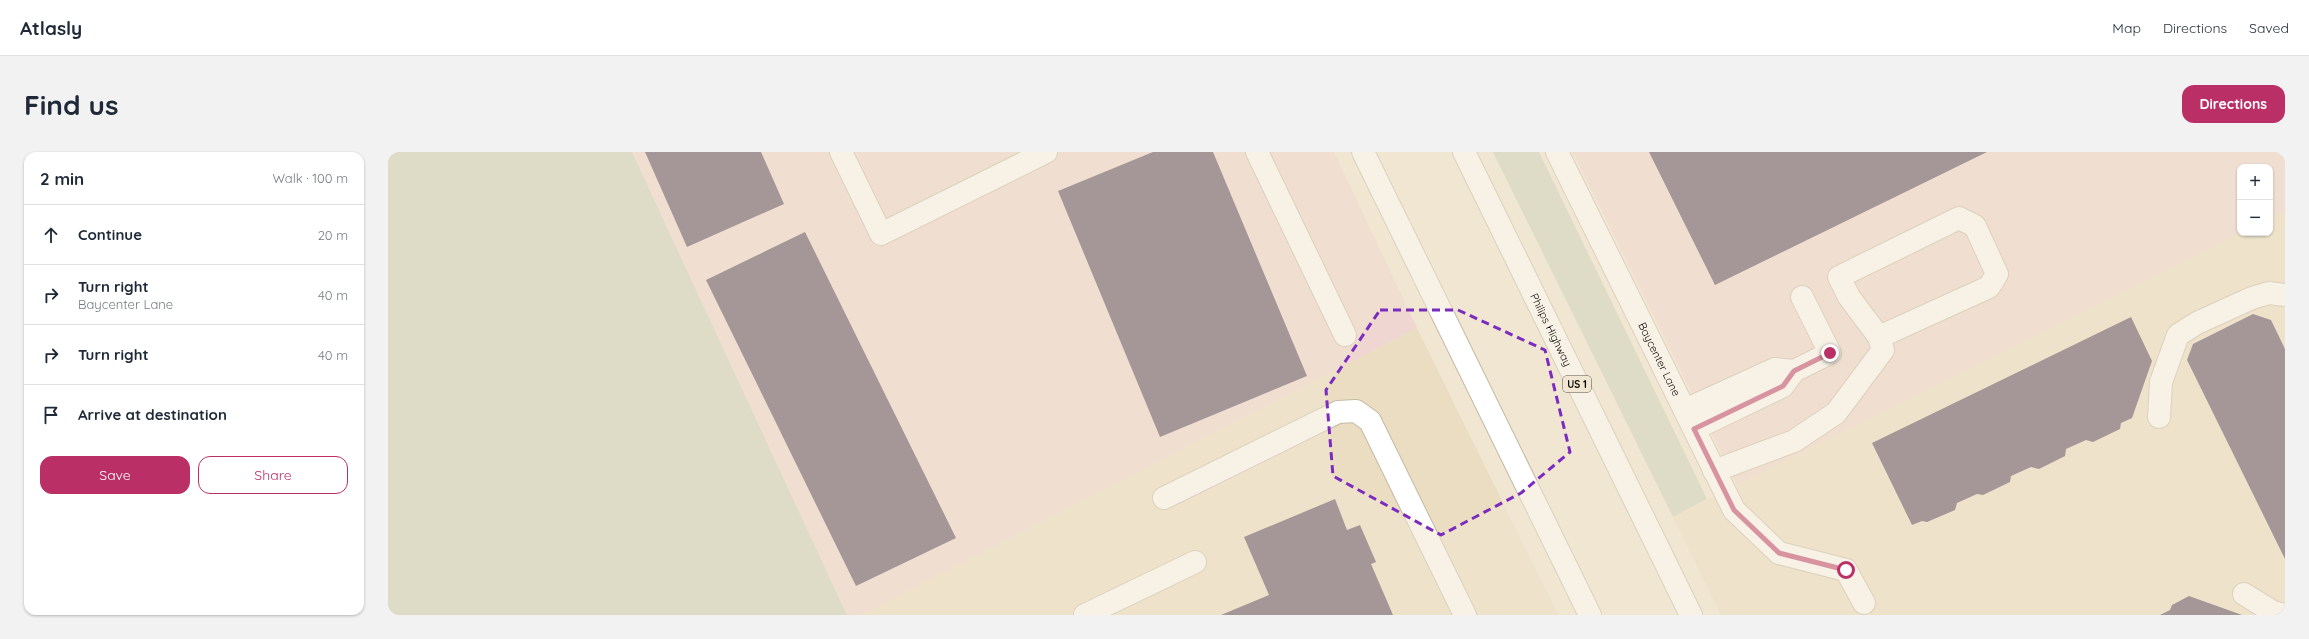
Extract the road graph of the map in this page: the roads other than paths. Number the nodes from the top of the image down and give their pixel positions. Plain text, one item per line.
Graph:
1 (841, 152) edge
2 (1046, 152) edge
3 (1257, 152) edge
4 (1363, 152) edge
5 (1464, 152) edge
6 (1557, 152) edge
7 (2285, 295) edge
8 (1802, 298) dead end
9 (1344, 336) dead end
10 (1879, 337) junction
11 (2159, 417) dead end
12 (1689, 419) junction
13 (1714, 471) junction
14 (1164, 498) dead end
15 (1195, 562) dead end
16 (2244, 594) dead end
17 (1864, 603) dead end
18 (1085, 615) edge
19 (1465, 615) edge
20 (1590, 615) edge
21 (1691, 615) edge
22 (2284, 615) edge

1 - 2 main road
3 - 9 main road
4 - 20 main road
5 - 21 main road, Philips Highway / US 1
6 - 12 main road, Baycenter Lane
7 - 11 main road
8 - 12 main road
10 - 10 main road
10 - 13 main road
12 - 13 main road, Baycenter Lane
13 - 17 main road, Baycenter Lane
14 - 19 main road
15 - 18 main road
16 - 22 main road

